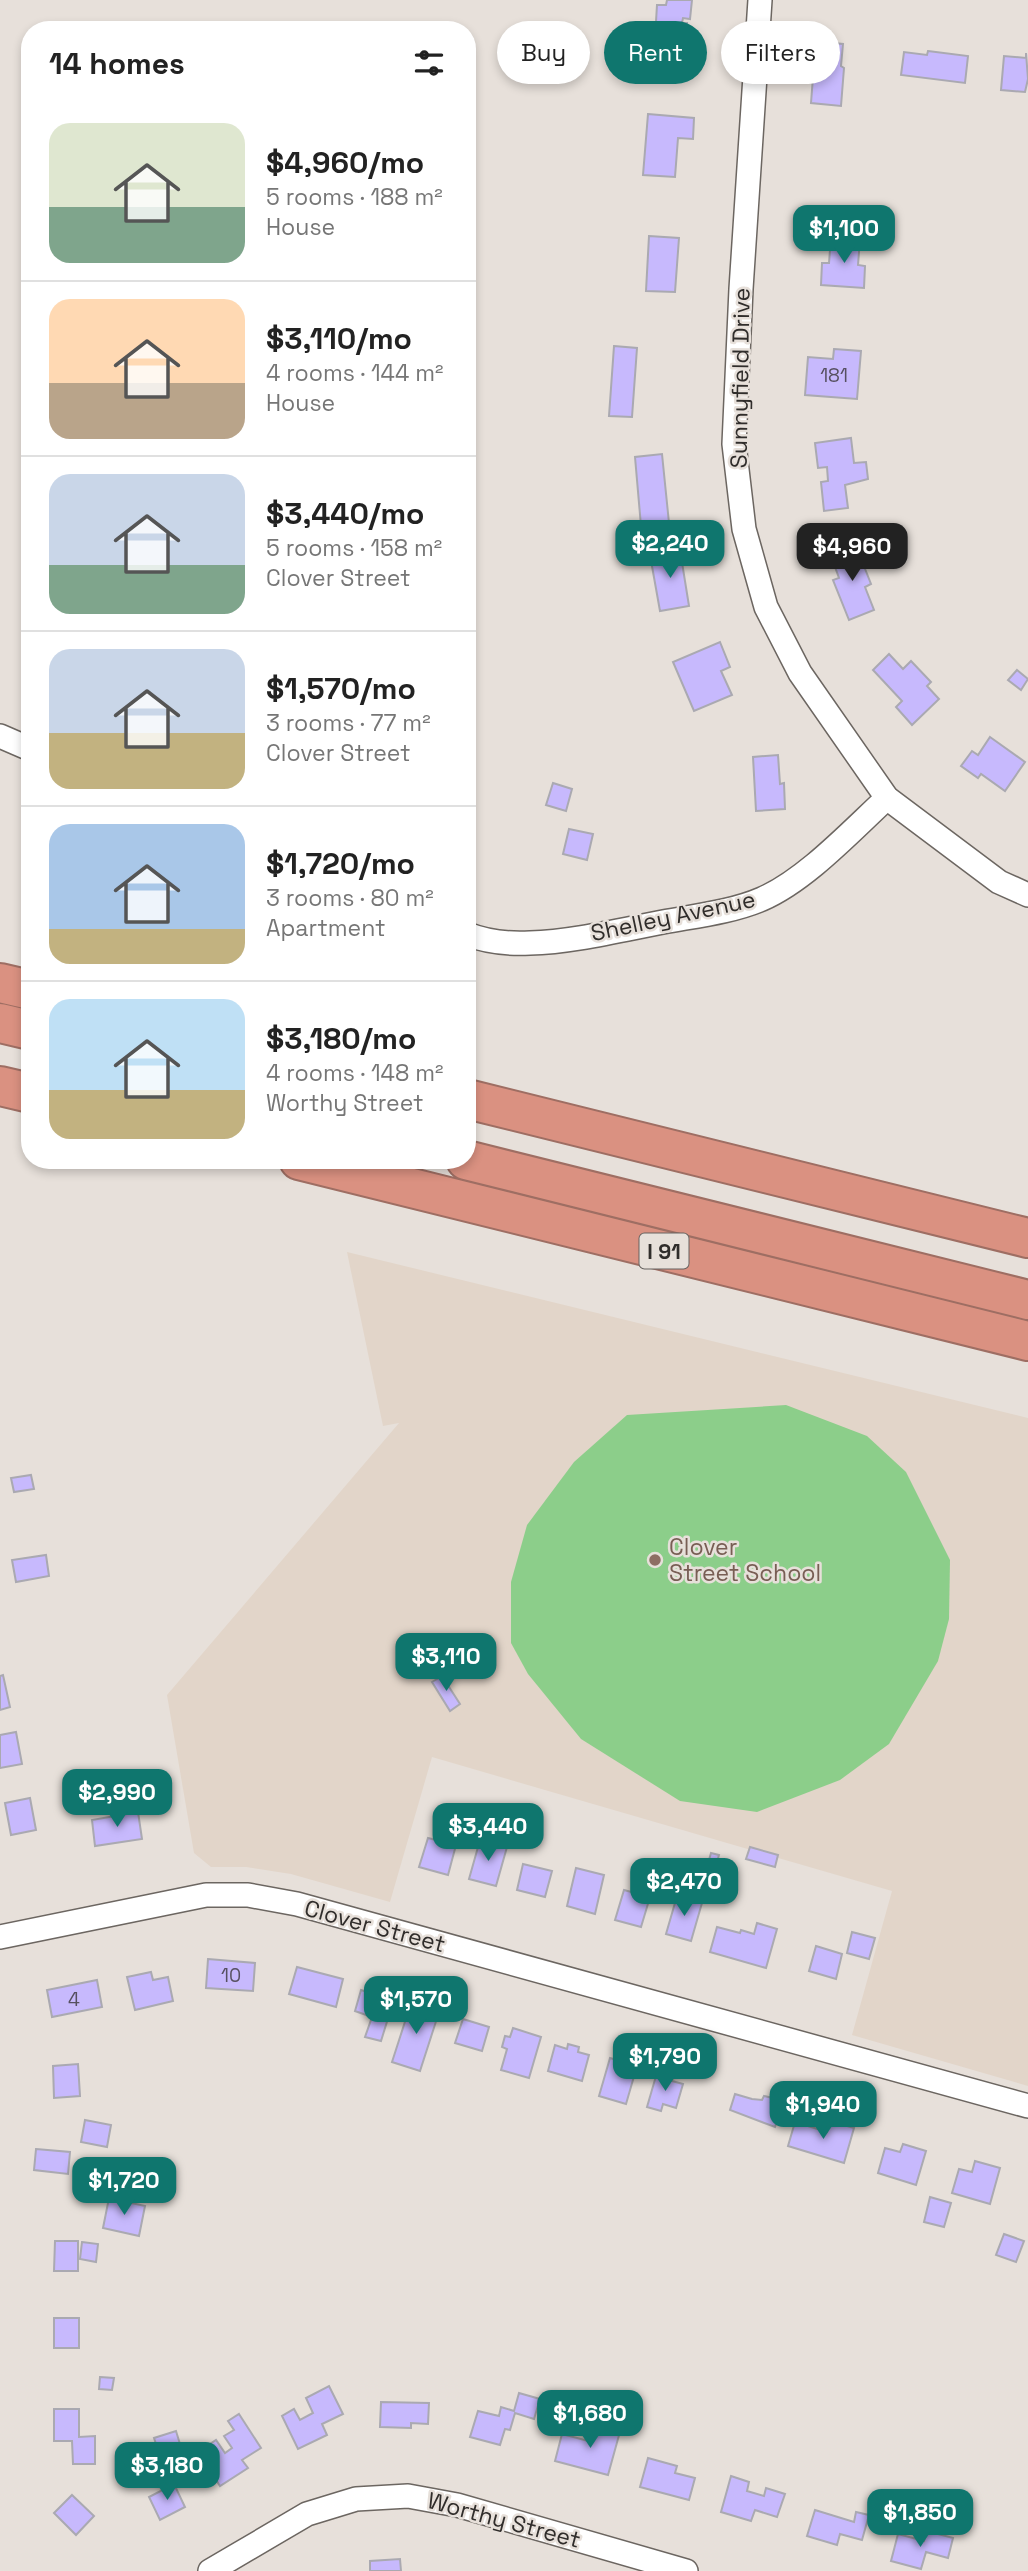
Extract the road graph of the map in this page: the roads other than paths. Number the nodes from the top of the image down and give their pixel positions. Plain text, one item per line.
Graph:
1 (760, 0) edge
2 (0, 736) edge
3 (21, 745) edge
4 (887, 798) junction
5 (1028, 895) edge
6 (476, 938) edge
7 (0, 983) edge
8 (21, 988) edge
9 (0, 1023) edge
10 (21, 1028) edge
11 (0, 1045) edge
12 (21, 1050) edge
13 (0, 1086) edge
14 (21, 1091) edge
15 (476, 1101) edge
16 (476, 1141) edge
17 (476, 1162) edge
18 (335, 1169) edge
19 (1028, 1238) edge
20 (1028, 1278) edge
21 (1028, 1300) edge
22 (1028, 1341) edge
23 (0, 1937) edge
24 (1028, 2106) edge
25 (210, 2571) edge
26 (686, 2571) edge

1 - 4 street, Sunnyfield Drive
2 - 3 street
4 - 5 street, Sunnyfield Drive
4 - 6 street, Shelley Avenue
7 - 8 highway
9 - 10 highway
11 - 12 highway
13 - 14 highway
15 - 19 highway
16 - 20 highway
17 - 21 highway
18 - 22 highway, I 91
23 - 24 street, Clover Street
25 - 26 street, Worthy Street

